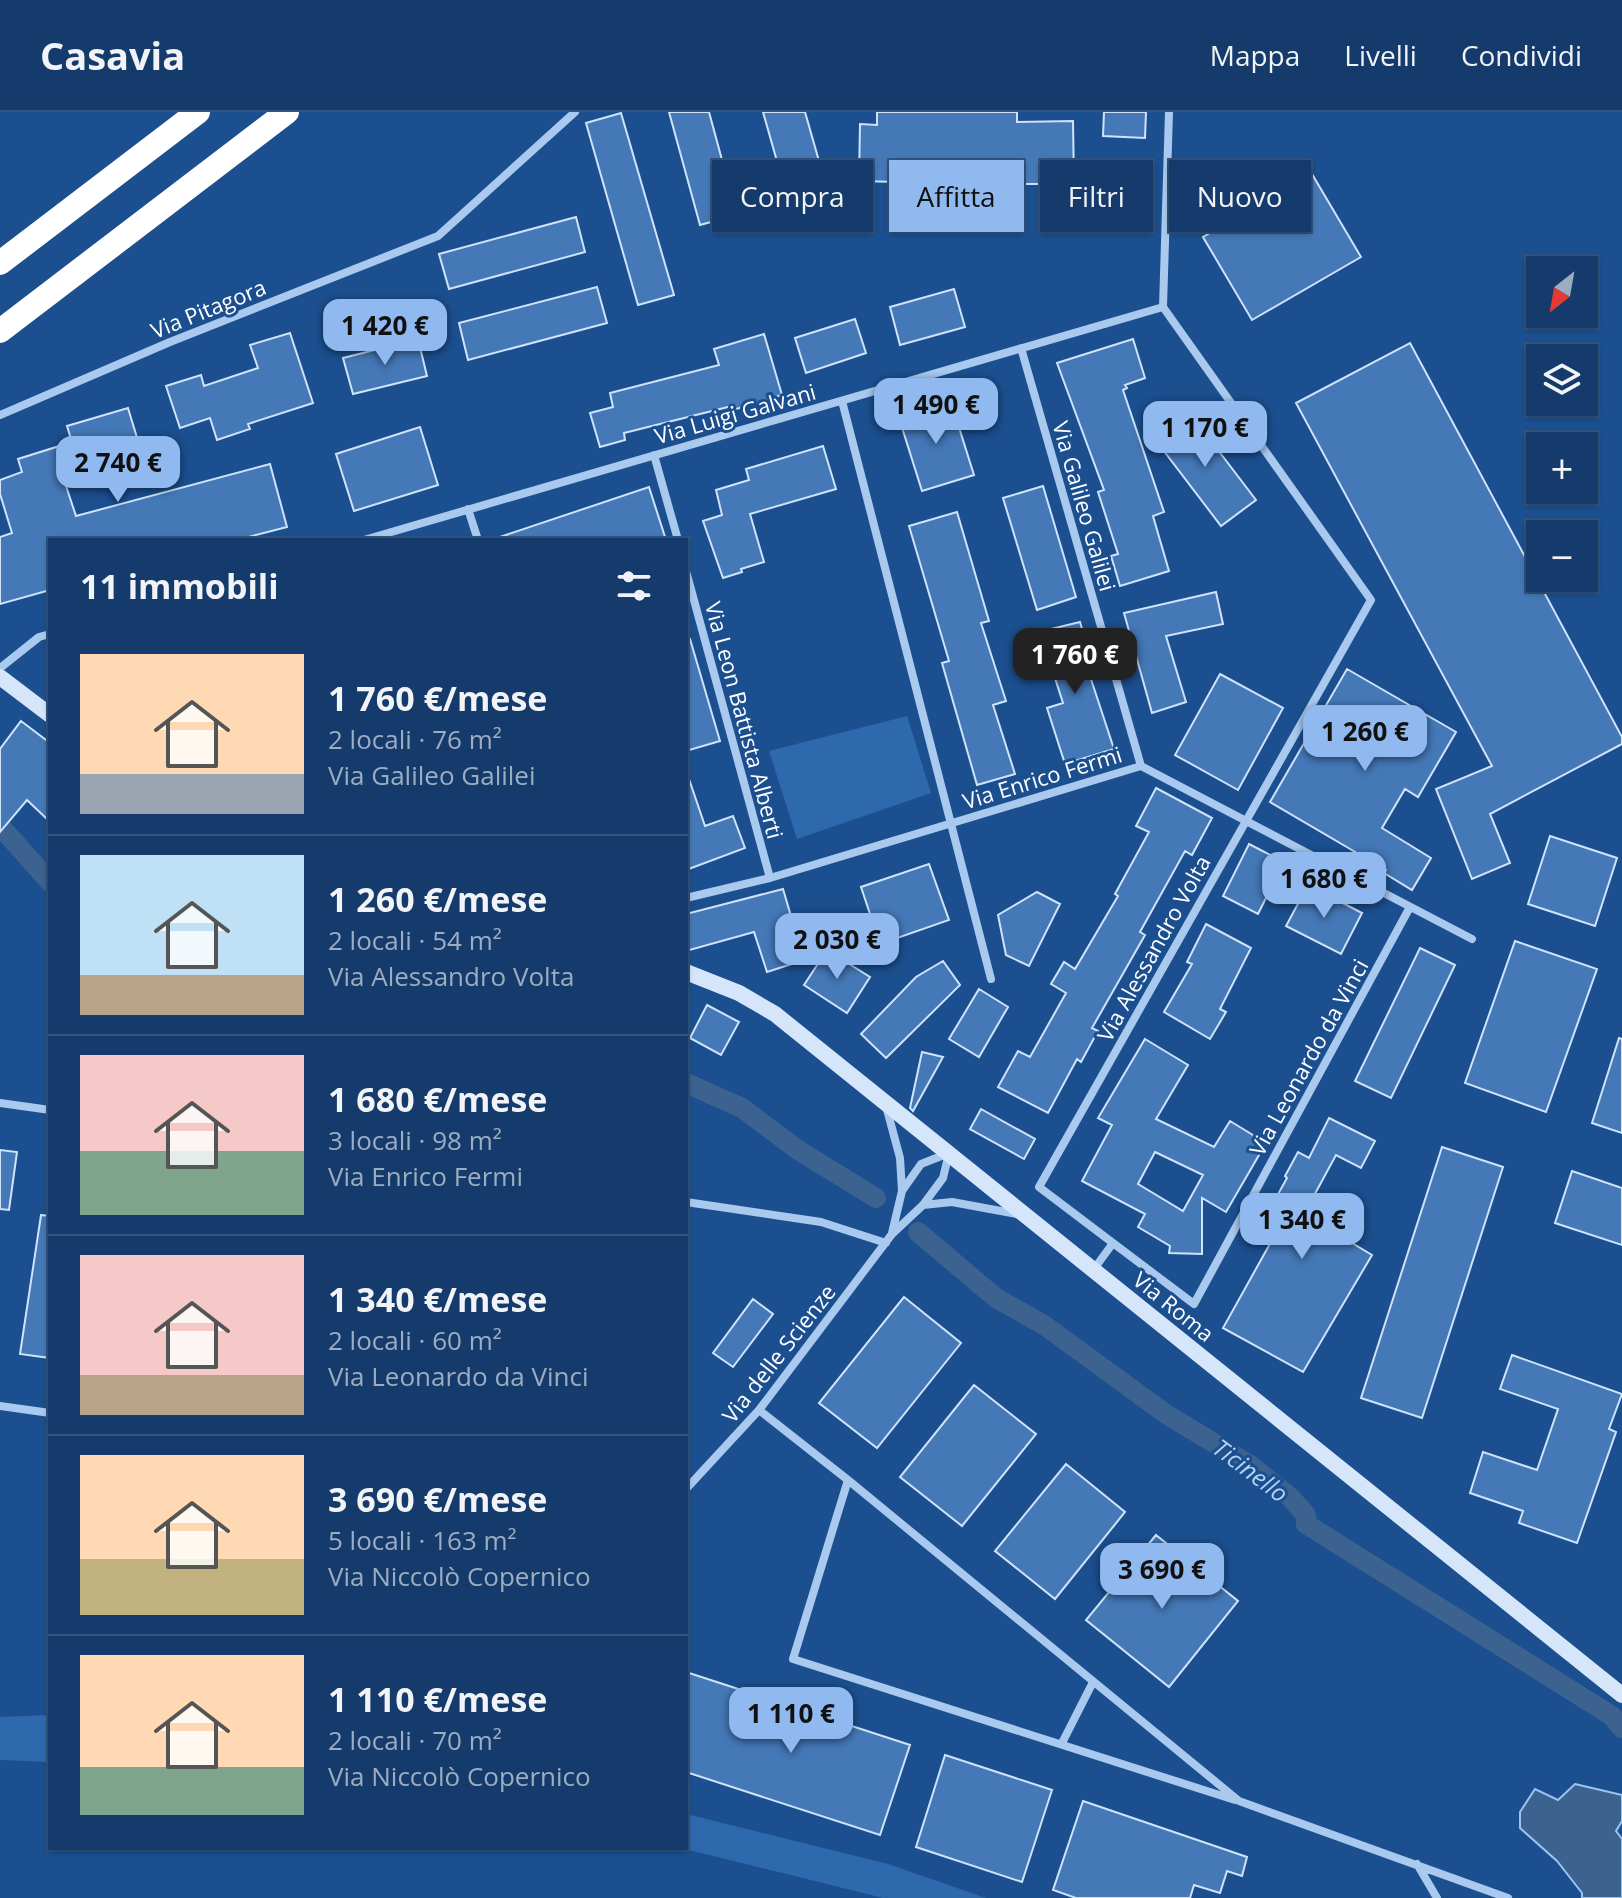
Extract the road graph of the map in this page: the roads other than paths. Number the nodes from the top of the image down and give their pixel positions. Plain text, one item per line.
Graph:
1 (198, 112) edge
2 (287, 112) edge
3 (575, 112) edge
4 (1169, 112) edge
5 (0, 263) edge
6 (1163, 307) junction
7 (0, 331) edge
8 (1021, 348) junction
9 (842, 401) junction
10 (0, 415) edge
11 (654, 455) junction
12 (468, 509) junction
13 (371, 538) edge
14 (477, 538) edge
15 (677, 538) edge
16 (688, 578) edge
17 (48, 635) edge
18 (0, 668) edge
19 (0, 677) edge
20 (48, 713) edge
21 (1141, 766) junction
22 (1246, 821) junction
23 (951, 824) junction
24 (770, 878) junction
25 (688, 898) edge
26 (1410, 907) junction
27 (1472, 939) dead end
28 (688, 973) edge
29 (991, 979) dead end
30 (885, 1101) junction
31 (0, 1103) edge
32 (48, 1110) edge
33 (949, 1153) junction
34 (902, 1191) junction
35 (688, 1202) edge
36 (923, 1205) junction
37 (1027, 1216) junction
38 (892, 1234) junction
39 (886, 1243) junction
40 (1113, 1243) junction
41 (1094, 1269) junction
42 (0, 1409) edge
43 (759, 1410) junction
44 (48, 1413) edge
45 (848, 1480) junction
46 (688, 1487) edge
47 (1093, 1682) junction
48 (1622, 1695) edge
49 (1062, 1743) junction
50 (1239, 1801) junction
51 (1416, 1863) junction
52 (1437, 1898) edge
53 (1508, 1898) edge

1 - 5 highway
2 - 7 highway
3 - 10 street, Via Pitagora
4 - 6 street
6 - 8 street, Via Luigi Galvani
6 - 22 street, Via Alessandro Volta
8 - 9 street, Via Luigi Galvani
8 - 21 street, Via Galileo Galilei
9 - 11 street, Via Luigi Galvani
9 - 23 street
11 - 12 street, Via Luigi Galvani
11 - 15 street
12 - 13 street, Via Luigi Galvani
12 - 14 street
16 - 24 street, Via Leon Battista Alberti
17 - 18 street
19 - 20 street
21 - 22 street, Via Enrico Fermi
21 - 23 street, Via Enrico Fermi
22 - 26 street, Via Enrico Fermi
22 - 40 street, Via Alessandro Volta
23 - 24 street, Via Enrico Fermi
23 - 29 street
24 - 25 street, Via Enrico Fermi
26 - 27 street, Via Enrico Fermi
26 - 40 street, Via Leonardo da Vinci
28 - 30 street, Via Roma
30 - 33 street, Via Roma
30 - 34 street, Via delle Scienze
31 - 32 street
33 - 34 street, Via delle Scienze
33 - 36 street, Via delle Scienze
33 - 37 street, Via Roma
34 - 38 street, Via delle Scienze
35 - 39 street
36 - 37 street
36 - 38 street, Via delle Scienze
37 - 41 street, Via Roma
38 - 39 street, Via delle Scienze
39 - 43 street, Via delle Scienze
40 - 41 street
41 - 48 street, Via Roma
42 - 44 street
43 - 45 street
43 - 46 street, Via delle Scienze
45 - 47 street
45 - 49 street
47 - 49 street
47 - 50 street
49 - 50 street
50 - 51 street
51 - 52 street
51 - 53 street

